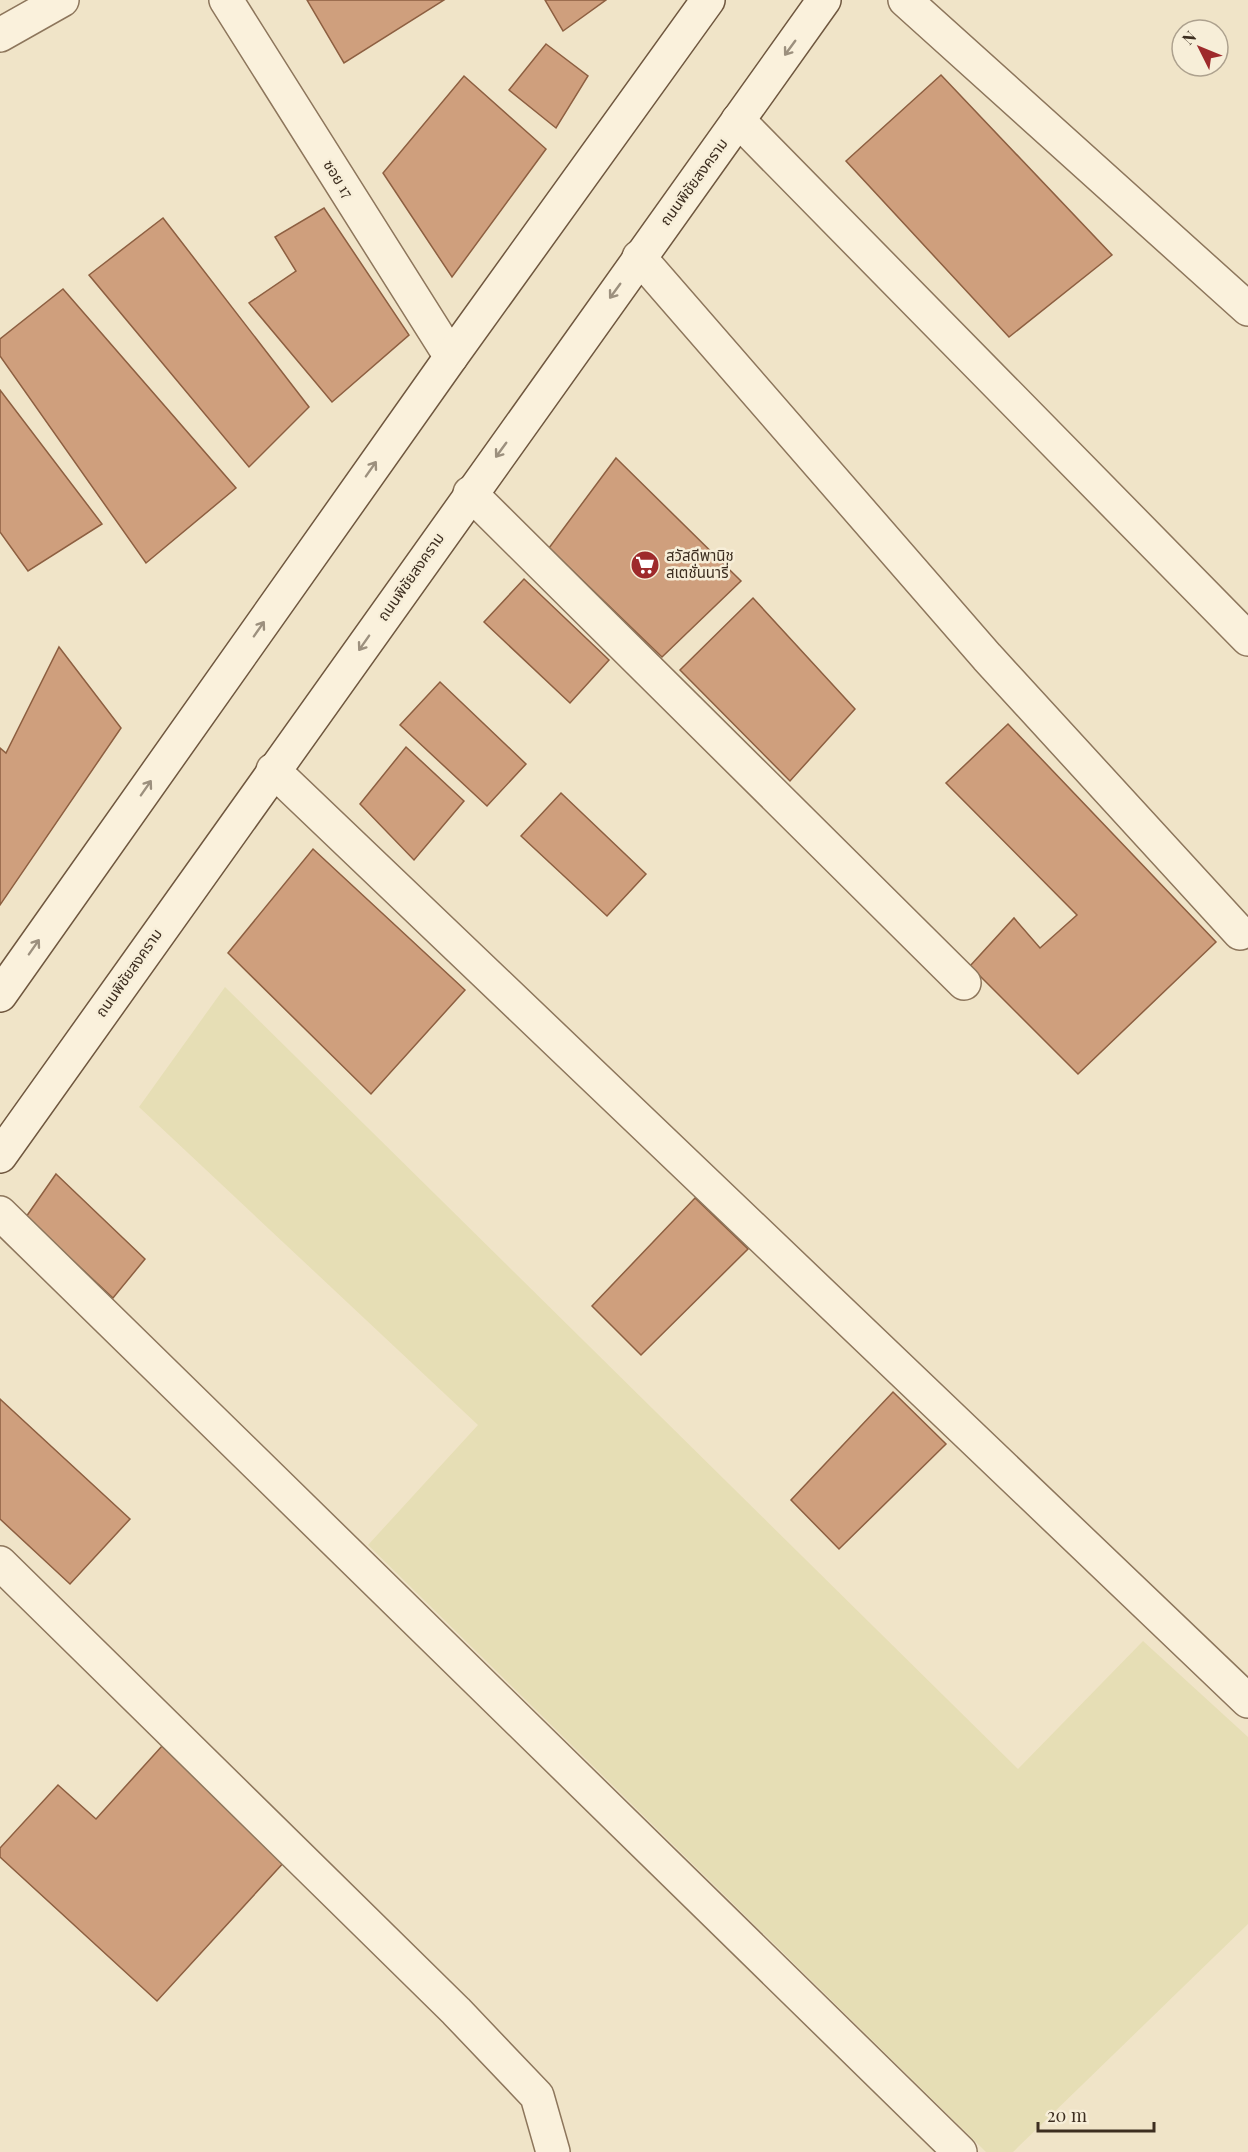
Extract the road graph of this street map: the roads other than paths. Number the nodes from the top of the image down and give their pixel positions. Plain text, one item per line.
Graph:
1 (62, 0) edge
2 (226, 0) edge
3 (708, 0) edge
4 (824, 0) edge
5 (905, 0) edge
6 (0, 35) edge
7 (738, 120) junction
8 (639, 258) junction
9 (1248, 309) edge
10 (451, 357) junction
11 (470, 493) junction
12 (1248, 639) edge
13 (273, 770) junction
14 (1240, 933) dead end
15 (964, 983) dead end
16 (0, 995) edge
17 (0, 1156) edge
18 (0, 1213) edge
19 (0, 1563) edge
20 (1248, 1701) edge
21 (554, 2152) edge
22 (960, 2152) edge

1 - 6 street
2 - 10 street, ซอย 17
3 - 10 street
4 -> 7 street, ถนนพิชัยสงคราม
5 - 9 street
7 - 8 street, ถนนพิชัยสงคราม
7 - 12 street
8 -> 11 street, ถนนพิชัยสงคราม
8 - 14 street
16 -> 10 street
11 -> 13 street, ถนนพิชัยสงคราม
11 - 15 street
13 - 17 street, ถนนพิชัยสงคราม
13 - 20 street
18 - 22 street
19 - 21 street

